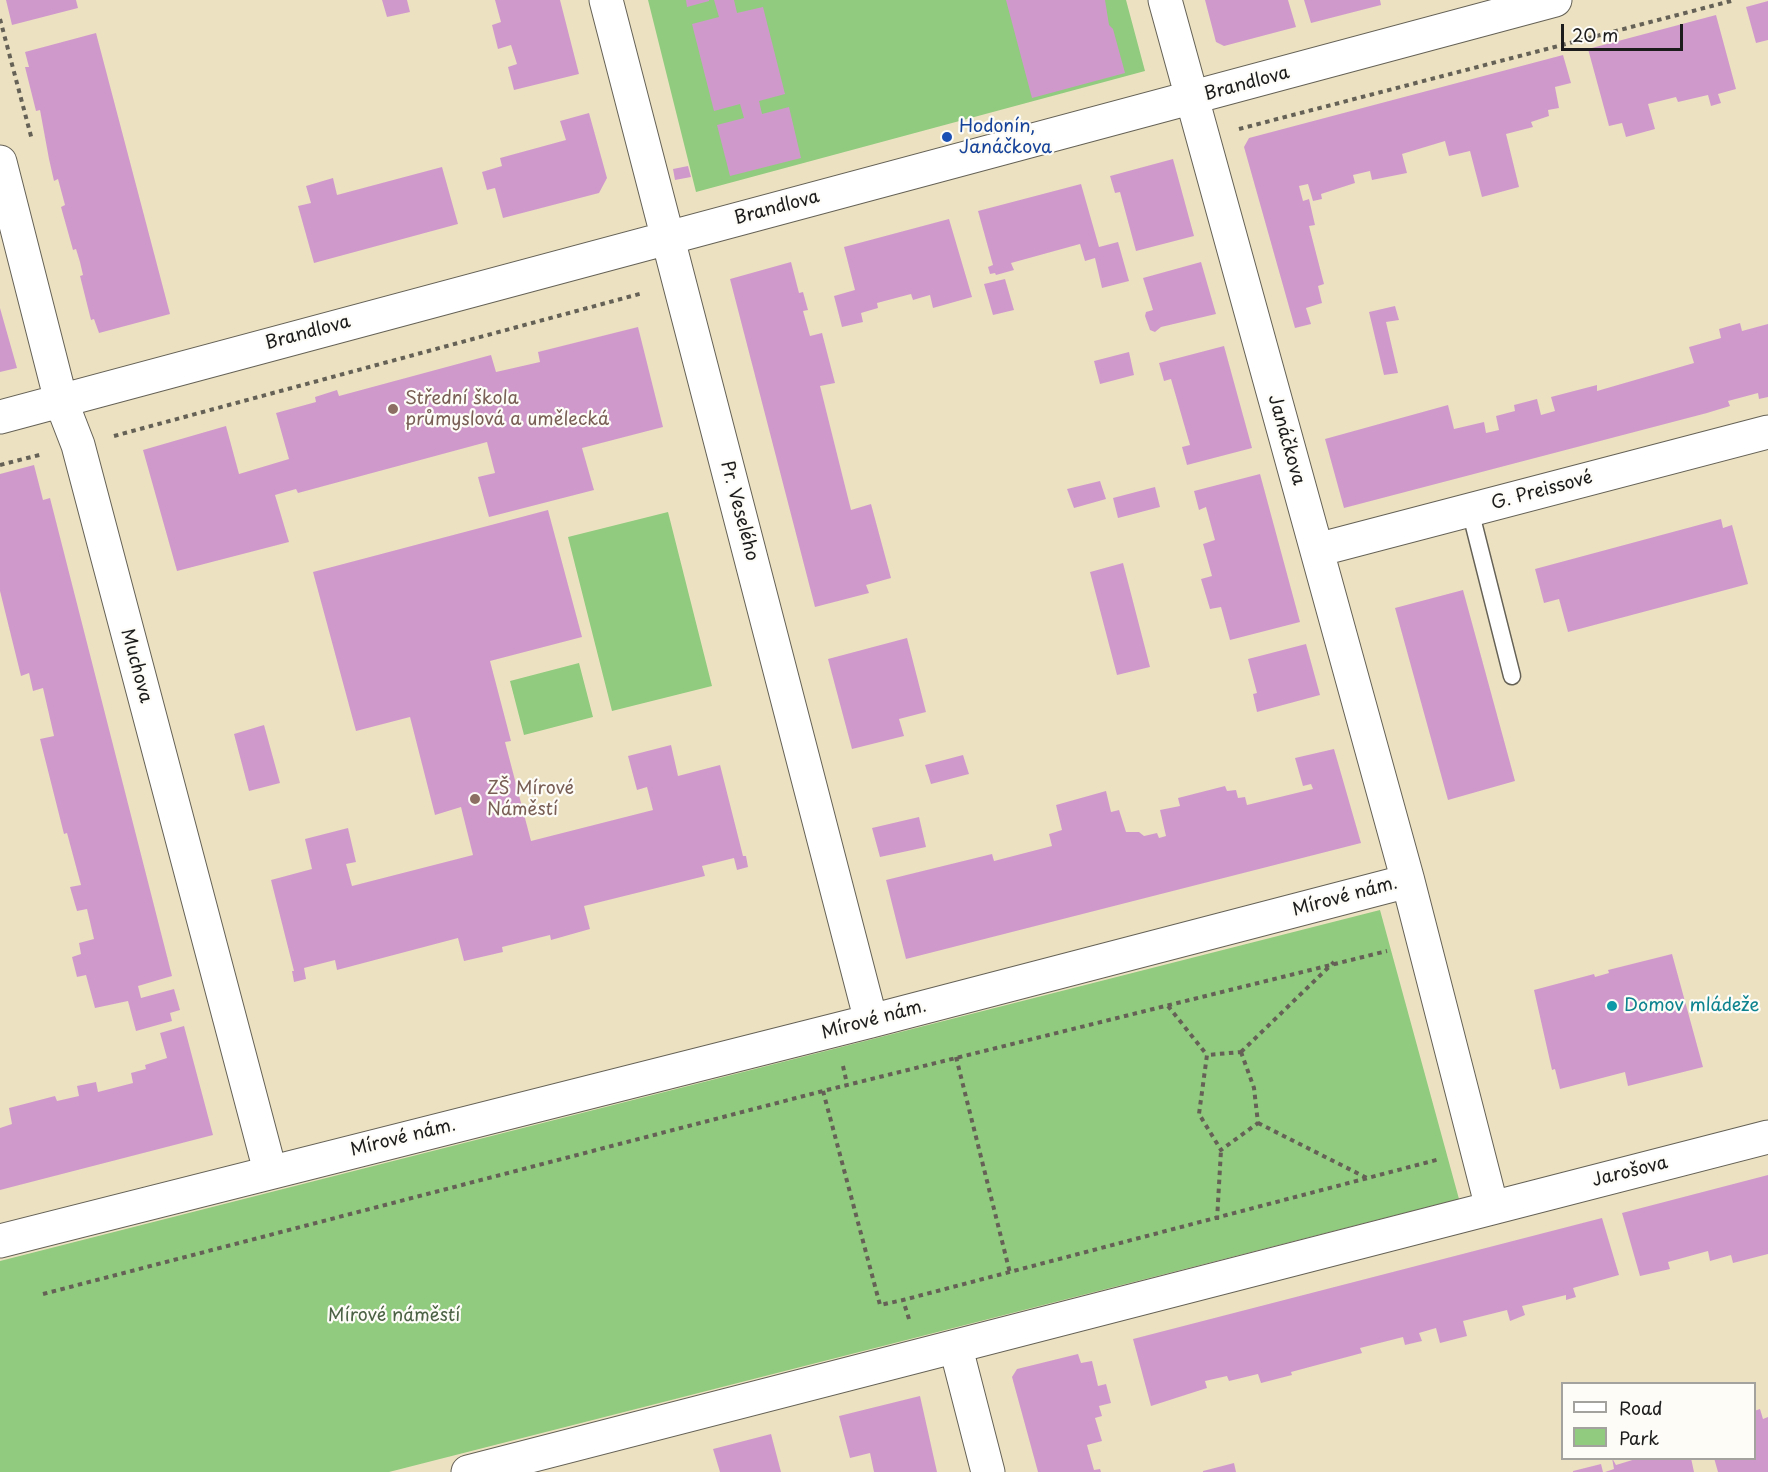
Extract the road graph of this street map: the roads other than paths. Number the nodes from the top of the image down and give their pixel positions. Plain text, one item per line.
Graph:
1 (606, 0) edge
2 (1165, 0) edge
3 (1555, 0) edge
4 (1191, 99) junction
5 (0, 162) edge
6 (668, 237) junction
7 (61, 401) junction
8 (0, 417) edge
9 (1768, 432) edge
10 (1470, 510) junction
11 (1317, 550) junction
12 (1512, 676) dead end
13 (1408, 881) junction
14 (871, 1021) junction
15 (1768, 1137) edge
16 (270, 1171) junction
17 (1492, 1208) junction
18 (0, 1241) edge
19 (956, 1348) junction
20 (468, 1472) edge
21 (988, 1472) edge

1 - 6 street, Pr. Veselého
2 - 4 street, Janáčkova
3 - 4 street, Brandlova
4 - 6 street, Brandlova
4 - 11 street, Janáčkova
5 - 7 street, Muchova
6 - 7 street, Brandlova
6 - 14 street, Pr. Veselého
7 - 8 street, Brandlova
7 - 16 street, Muchova
9 - 10 street, G. Preissové
10 - 11 street, G. Preissové
10 - 12 lane
11 - 13 street, Janáčkova
13 - 14 street, Mírové nám.
13 - 17 street, Mírové nám.
14 - 16 street, Mírové nám.
15 - 17 street, Jarošova
16 - 18 street, Mírové nám.
17 - 19 street
19 - 20 street
19 - 21 street

